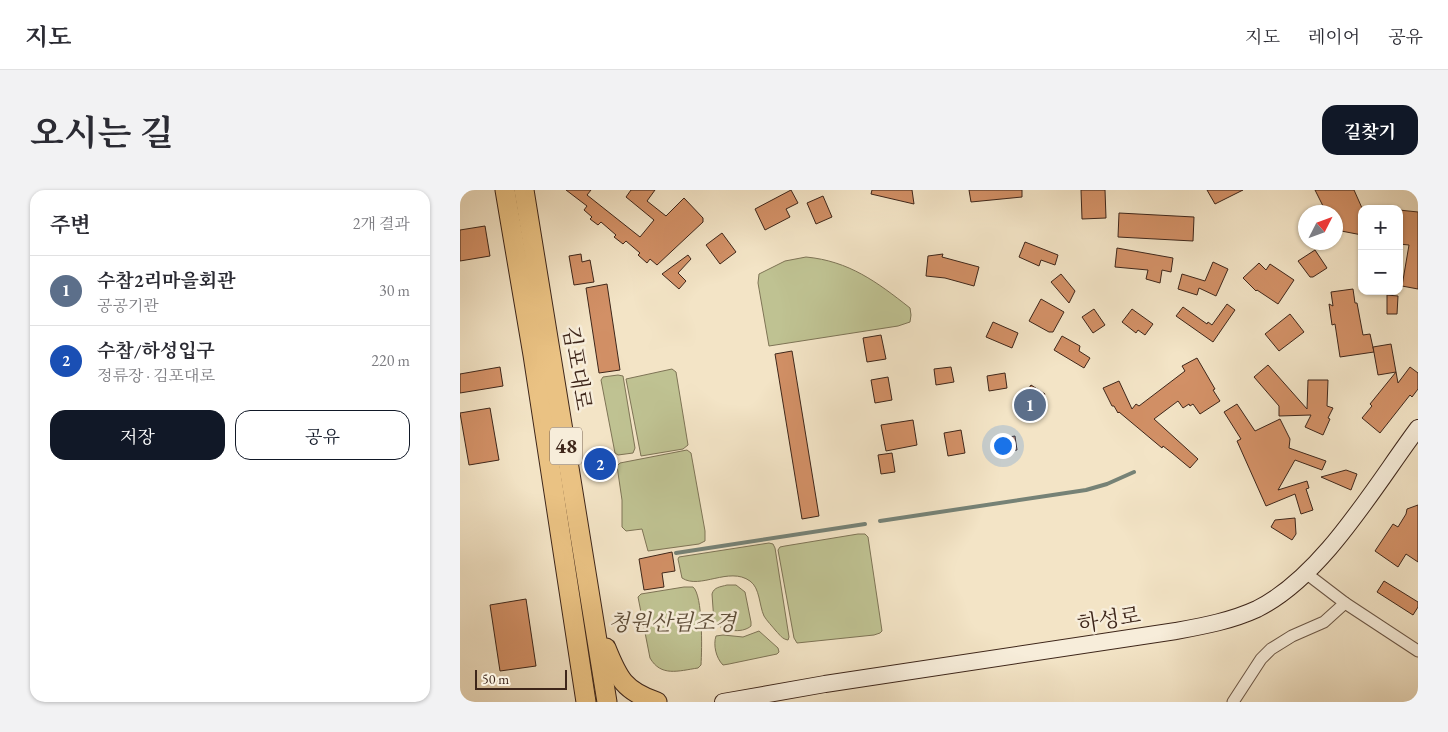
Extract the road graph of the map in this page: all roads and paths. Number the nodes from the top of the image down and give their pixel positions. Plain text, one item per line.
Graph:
1 (505, 190) edge
2 (524, 190) edge
3 (1418, 428) edge
4 (1418, 439) edge
5 (1311, 577) junction
6 (1345, 603) junction
7 (594, 620) junction
8 (1418, 651) edge
9 (586, 702) edge
10 (607, 702) edge
11 (657, 702) edge
12 (724, 702) edge
13 (775, 702) edge
14 (1233, 702) edge

1 - 9 main road, 김포대로 / 48
2 - 7 main road, 김포대로 / 48
3 - 12 street, 하성로
4 - 5 street, 하성로
5 - 6 street
5 - 13 street, 하성로
6 - 8 street
6 - 14 street
7 - 10 main road, 김포대로 / 48
7 - 11 main road

